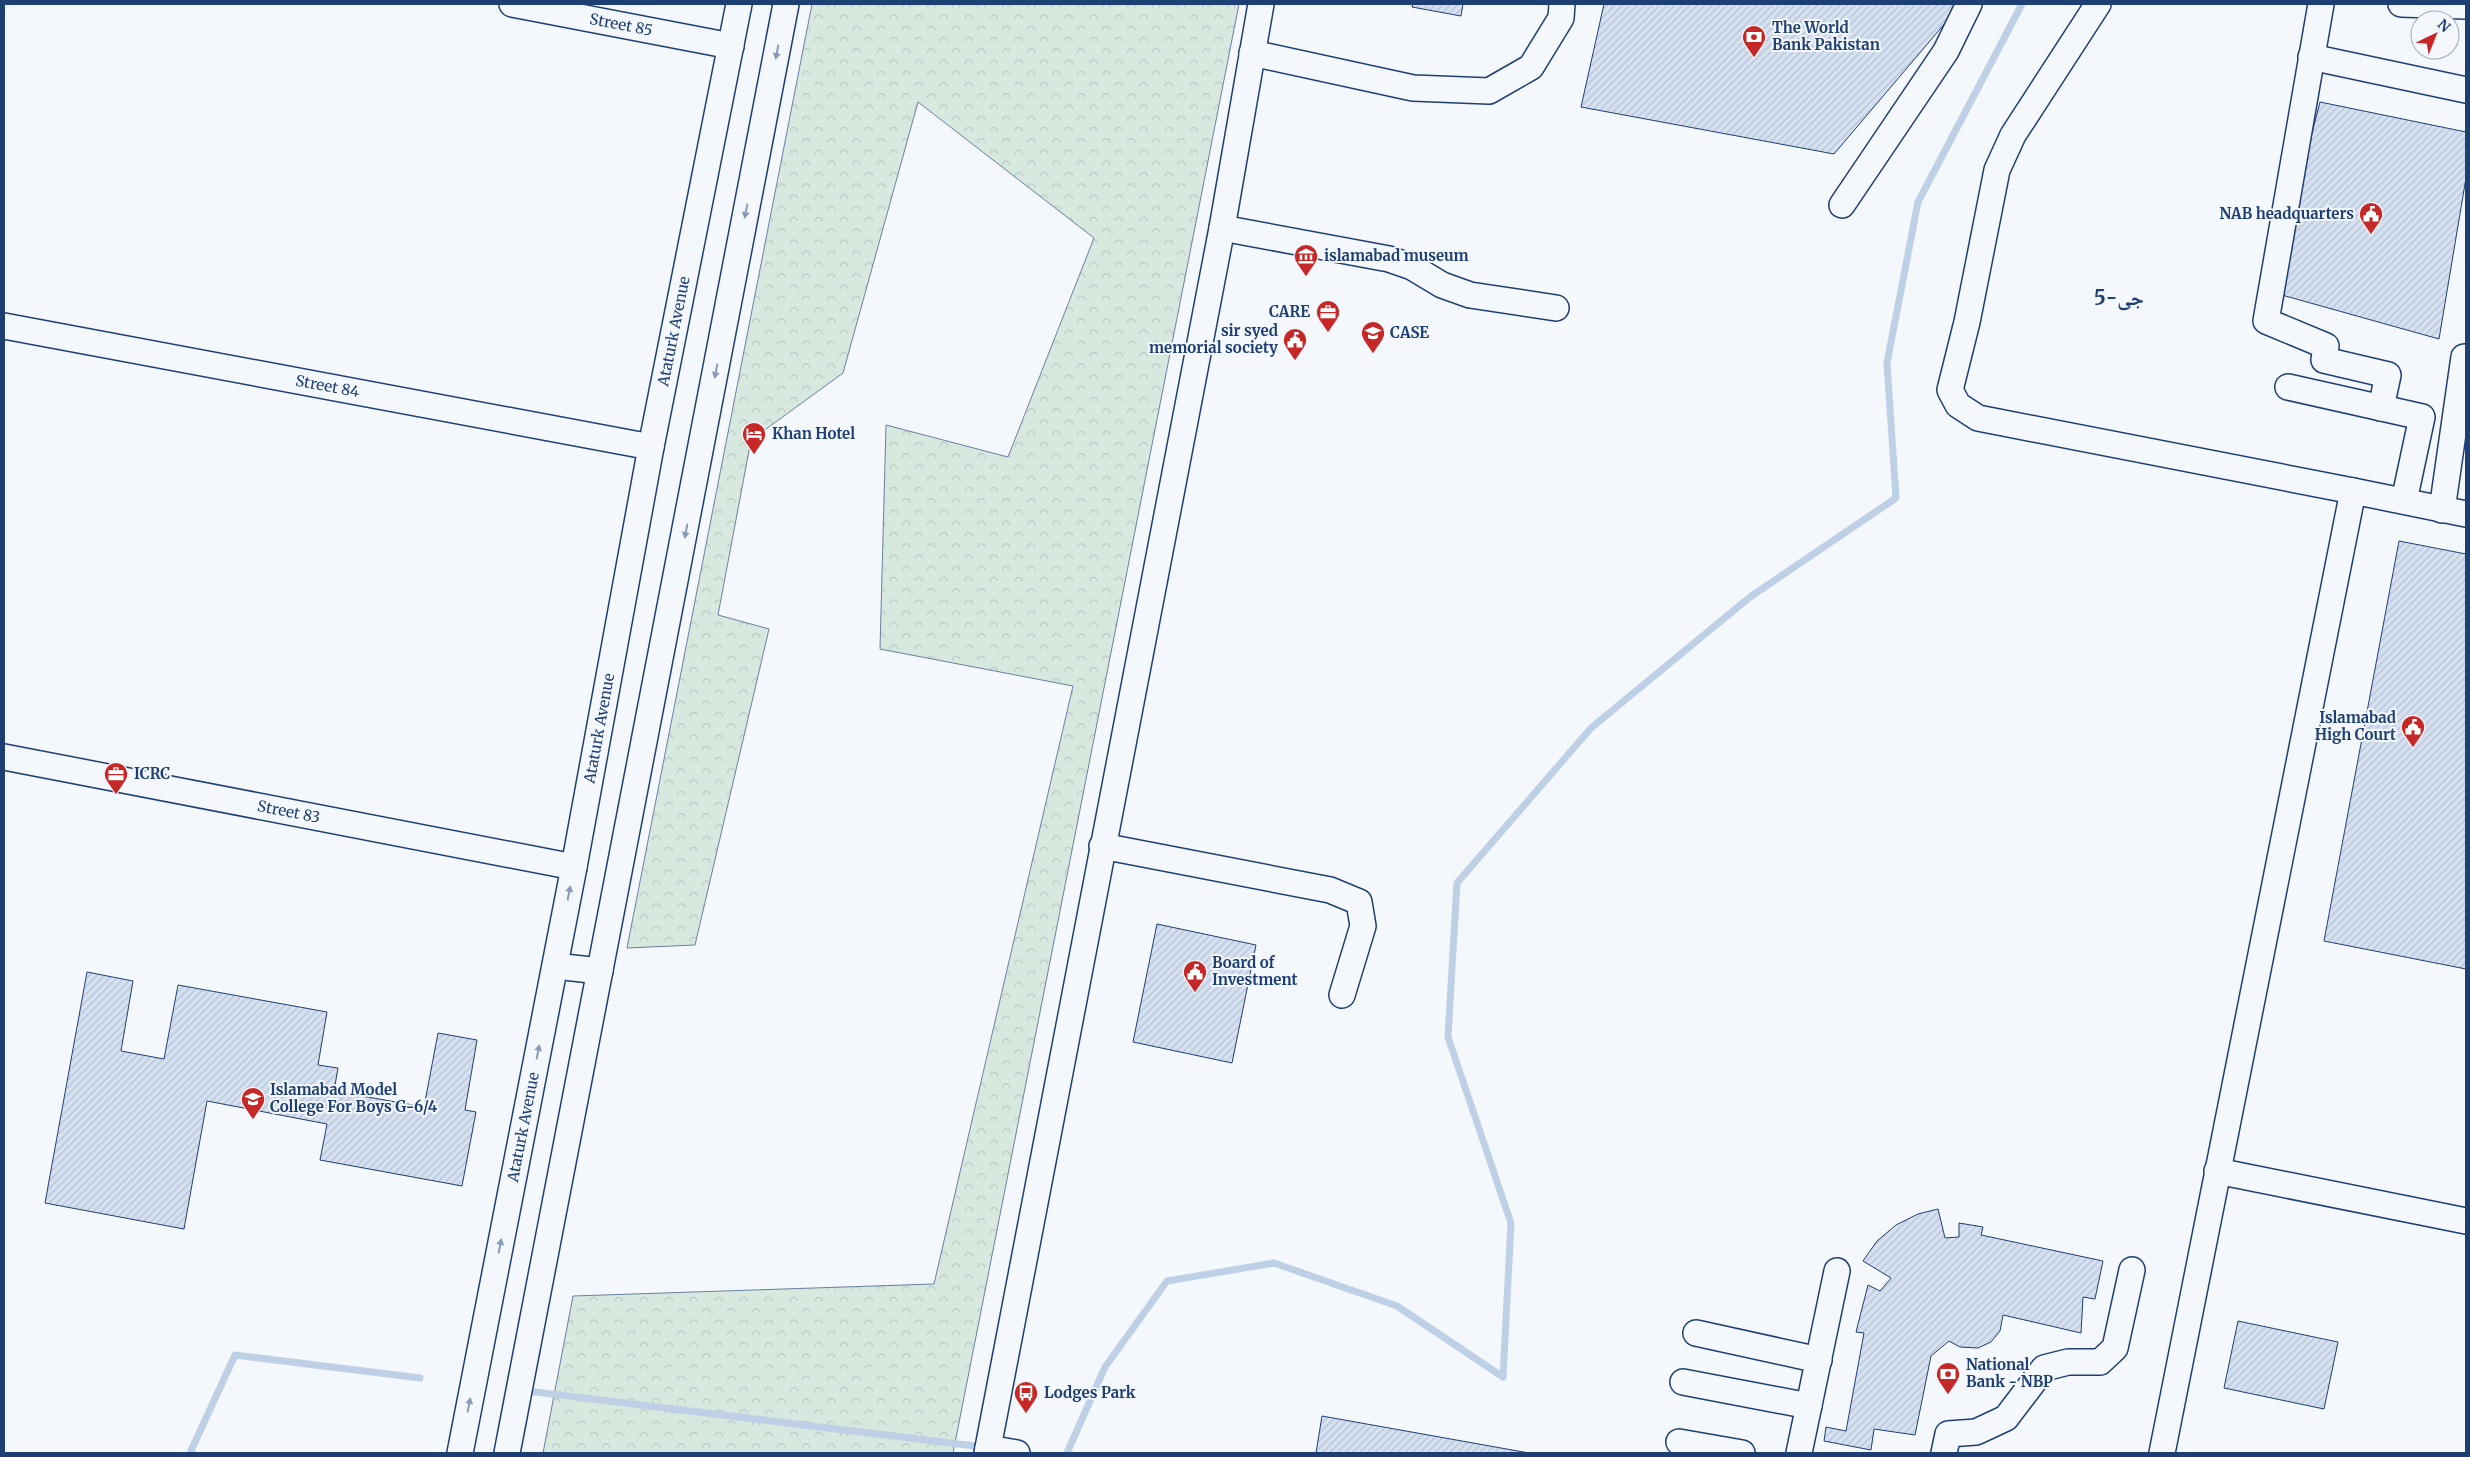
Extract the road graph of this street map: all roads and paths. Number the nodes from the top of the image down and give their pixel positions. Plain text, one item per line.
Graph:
1 (512, 4) edge
2 (739, 4) edge
3 (786, 4) edge
4 (1261, 4) edge
5 (1562, 4) edge
6 (1969, 4) edge
7 (2098, 4) edge
8 (2321, 4) edge
9 (2400, 4) edge
10 (2409, 4) edge
11 (2466, 6) edge
12 (731, 46) junction
13 (1252, 53) junction
14 (2311, 57) junction
15 (2466, 90) edge
16 (1842, 205) dead end
17 (1222, 228) junction
18 (1556, 308) dead end
19 (4, 326) edge
20 (2464, 357) dead end
21 (2288, 387) dead end
22 (2381, 408) junction
23 (651, 447) junction
24 (2353, 491) junction
25 (2404, 502) junction
26 (2442, 510) junction
27 (2466, 514) edge
28 (4, 757) edge
29 (1102, 846) junction
30 (574, 867) junction
31 (555, 966) junction
32 (600, 972) junction
33 (1342, 995) dead end
34 (2217, 1171) junction
35 (2466, 1221) edge
36 (2132, 1270) dead end
37 (1837, 1271) dead end
38 (1696, 1333) dead end
39 (1819, 1360) junction
40 (1683, 1382) dead end
41 (1809, 1406) junction
42 (1679, 1442) dead end
43 (988, 1451) edge
44 (460, 1453) edge
45 (507, 1453) edge
46 (1017, 1453) edge
47 (1742, 1453) edge
48 (1799, 1453) edge
49 (1944, 1453) edge
50 (2162, 1453) edge

1 - 12 street, Street 85
2 - 12 street, Ataturk Avenue
3 -> 32 street
4 - 13 street
5 - 13 street
6 - 16 street
7 - 24 street
8 - 14 street
9 - 10 street
10 - 11 street
12 - 23 street, Ataturk Avenue
13 - 17 street
14 - 15 street
14 - 22 street
17 - 18 street
17 - 29 street
19 - 23 street, Street 84
20 - 26 street
21 - 22 street
22 - 25 street
23 - 30 street, Ataturk Avenue
24 - 25 street
24 - 34 street
25 - 26 street
26 - 27 street
28 - 30 street, Street 83
29 - 33 street
29 - 43 street
31 -> 30 street, Ataturk Avenue
31 - 32 street
44 -> 31 street, Ataturk Avenue
32 - 45 street
34 - 35 street
34 - 50 street
36 - 49 street
37 - 39 street
38 - 39 street
39 - 41 street
40 - 41 street
41 - 48 street
42 - 47 street
43 - 46 street

